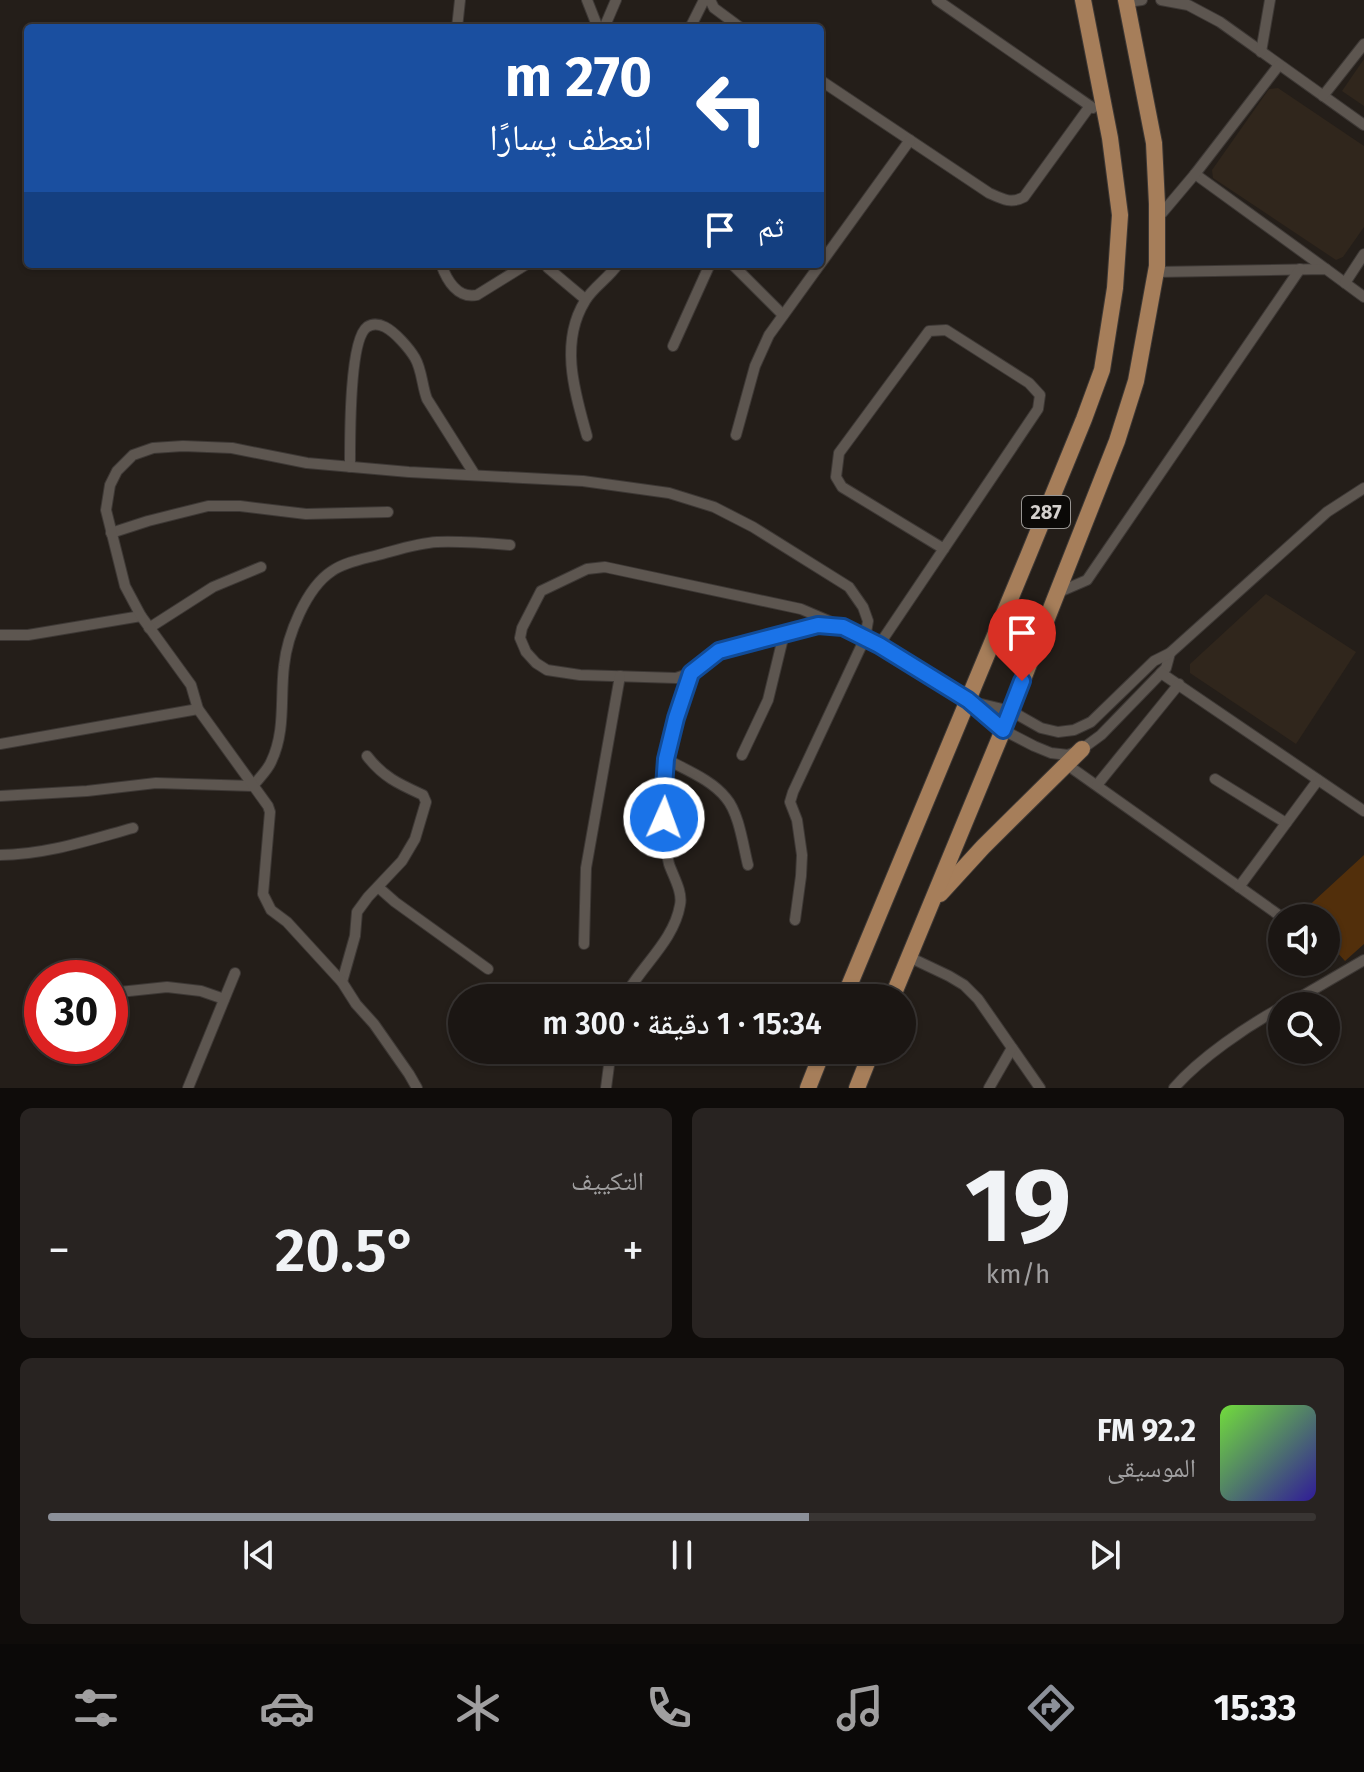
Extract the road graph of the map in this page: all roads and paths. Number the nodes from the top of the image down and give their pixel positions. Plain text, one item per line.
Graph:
1 (460, 0) edge
2 (587, 0) edge
3 (616, 0) edge
4 (704, 0) edge
5 (710, 0) edge
6 (937, 0) edge
7 (1083, 0) edge
8 (1161, 0) edge
9 (1270, 0) edge
10 (1132, 1) edge
11 (1188, 3) edge
12 (457, 24) edge
13 (596, 24) edge
14 (606, 24) edge
15 (692, 24) edge
16 (736, 24) edge
17 (1364, 44) edge
18 (1261, 52) junction
19 (1279, 65) junction
20 (824, 83) edge
21 (1323, 96) junction
22 (1090, 106) junction
23 (1106, 117) junction
24 (1364, 125) edge
25 (910, 140) junction
26 (1195, 174) junction
27 (1157, 219) junction
28 (1364, 254) edge
29 (824, 259) edge
30 (443, 268) edge
31 (521, 268) edge
32 (548, 268) edge
33 (615, 268) edge
34 (708, 268) edge
35 (736, 268) edge
36 (817, 268) edge
37 (1300, 269) junction
38 (1326, 269) junction
39 (1156, 272) junction
40 (1345, 283) junction
41 (1364, 297) edge
42 (585, 299) junction
43 (783, 315) junction
44 (673, 346) dead end
45 (736, 435) dead end
46 (587, 436) dead end
47 (350, 467) junction
48 (475, 475) junction
49 (1364, 488) edge
50 (388, 512) dead end
51 (111, 533) junction
52 (510, 545) dead end
53 (944, 549) junction
54 (261, 567) dead end
55 (1057, 593) junction
56 (141, 616) junction
57 (843, 627) junction
58 (149, 628) junction
59 (784, 634) junction
60 (0, 635) edge
61 (865, 638) junction
62 (879, 645) junction
63 (1170, 653) junction
64 (691, 673) junction
65 (1161, 673) junction
66 (620, 676) junction
67 (1179, 684) junction
68 (968, 700) junction
69 (198, 709) junction
70 (1011, 711) junction
71 (1003, 730) junction
72 (0, 744) edge
73 (1082, 749) junction
74 (742, 755) dead end
75 (367, 756) dead end
76 (666, 759) junction
77 (1066, 764) junction
78 (1215, 779) dead end
79 (1318, 780) junction
80 (1097, 785) junction
81 (253, 786) junction
82 (0, 796) edge
83 (1364, 811) edge
84 (1286, 823) junction
85 (133, 828) dead end
86 (0, 855) edge
87 (748, 865) dead end
88 (378, 887) junction
89 (1239, 887) junction
90 (931, 904) junction
91 (1268, 907) edge
92 (795, 920) dead end
93 (584, 944) dead end
94 (909, 957) junction
95 (1364, 960) edge
96 (488, 969) dead end
97 (235, 973) dead end
98 (342, 982) junction
99 (631, 984) edge
100 (850, 984) edge
101 (898, 984) edge
102 (128, 991) edge
103 (1309, 992) edge
104 (224, 999) junction
105 (1268, 1015) edge
106 (1012, 1048) junction
107 (609, 1064) edge
108 (817, 1064) edge
109 (866, 1064) edge
110 (188, 1088) edge
111 (417, 1088) edge
112 (606, 1088) edge
113 (808, 1088) edge
114 (857, 1088) edge
115 (989, 1088) edge
116 (1040, 1088) edge
117 (1174, 1088) edge

1 - 12 street
2 - 13 street
3 - 14 street
4 - 15 street
5 - 16 street
6 - 22 street
7 - 23 main road, 287
8 - 11 street
9 - 18 street
10 - 27 main road, 287
11 - 18 street
17 - 21 street
18 - 19 street
19 - 21 street
19 - 26 street
20 - 25 street
21 - 24 street
22 - 23 street
22 - 25 street
23 - 68 main road, 287
25 - 29 street
26 - 27 street
26 - 38 street
27 - 39 main road, 287
28 - 40 street
30 - 31 street
32 - 42 street
33 - 42 street
34 - 44 street
35 - 43 street
36 - 43 street
37 - 38 street
37 - 39 street
37 - 55 street
38 - 40 street
39 - 55 main road, 287
40 - 41 street
42 - 46 street
43 - 45 street
47 - 48 street
47 - 48 street
47 - 51 street
48 - 61 street
49 - 63 street
50 - 51 street
51 - 56 street
52 - 81 street
53 - 53 street
53 - 62 street
54 - 58 street
55 - 70 main road, 287
56 - 58 street
56 - 60 street
57 - 59 street
57 - 61 street
57 - 66 street
58 - 69 street
59 - 64 street
59 - 74 street
61 - 62 street
61 - 92 street
62 - 68 street
63 - 65 street
63 - 70 street
64 - 66 street
64 - 76 street
65 - 67 street
65 - 73 street
66 - 93 street
67 - 79 street
67 - 80 street
68 - 70 street
68 - 71 street
68 - 100 main road, 287
69 - 72 street
69 - 81 street
70 - 71 main road, 287
71 - 73 street
71 - 90 main road, 287
73 - 77 main road
75 - 88 street
76 - 87 street
76 - 99 street
77 - 80 street
77 - 90 main road
78 - 84 street
79 - 83 street
79 - 84 street
80 - 89 street
81 - 82 street
81 - 98 street
84 - 89 street
85 - 86 street
88 - 96 street
88 - 98 street
89 - 91 street
90 - 94 main road, 287
94 - 101 main road, 287
94 - 106 street
95 - 103 street
97 - 104 street
98 - 111 street
102 - 104 street
104 - 110 street
105 - 117 street
106 - 115 street
106 - 116 street
107 - 112 street
108 - 113 main road
109 - 114 main road

